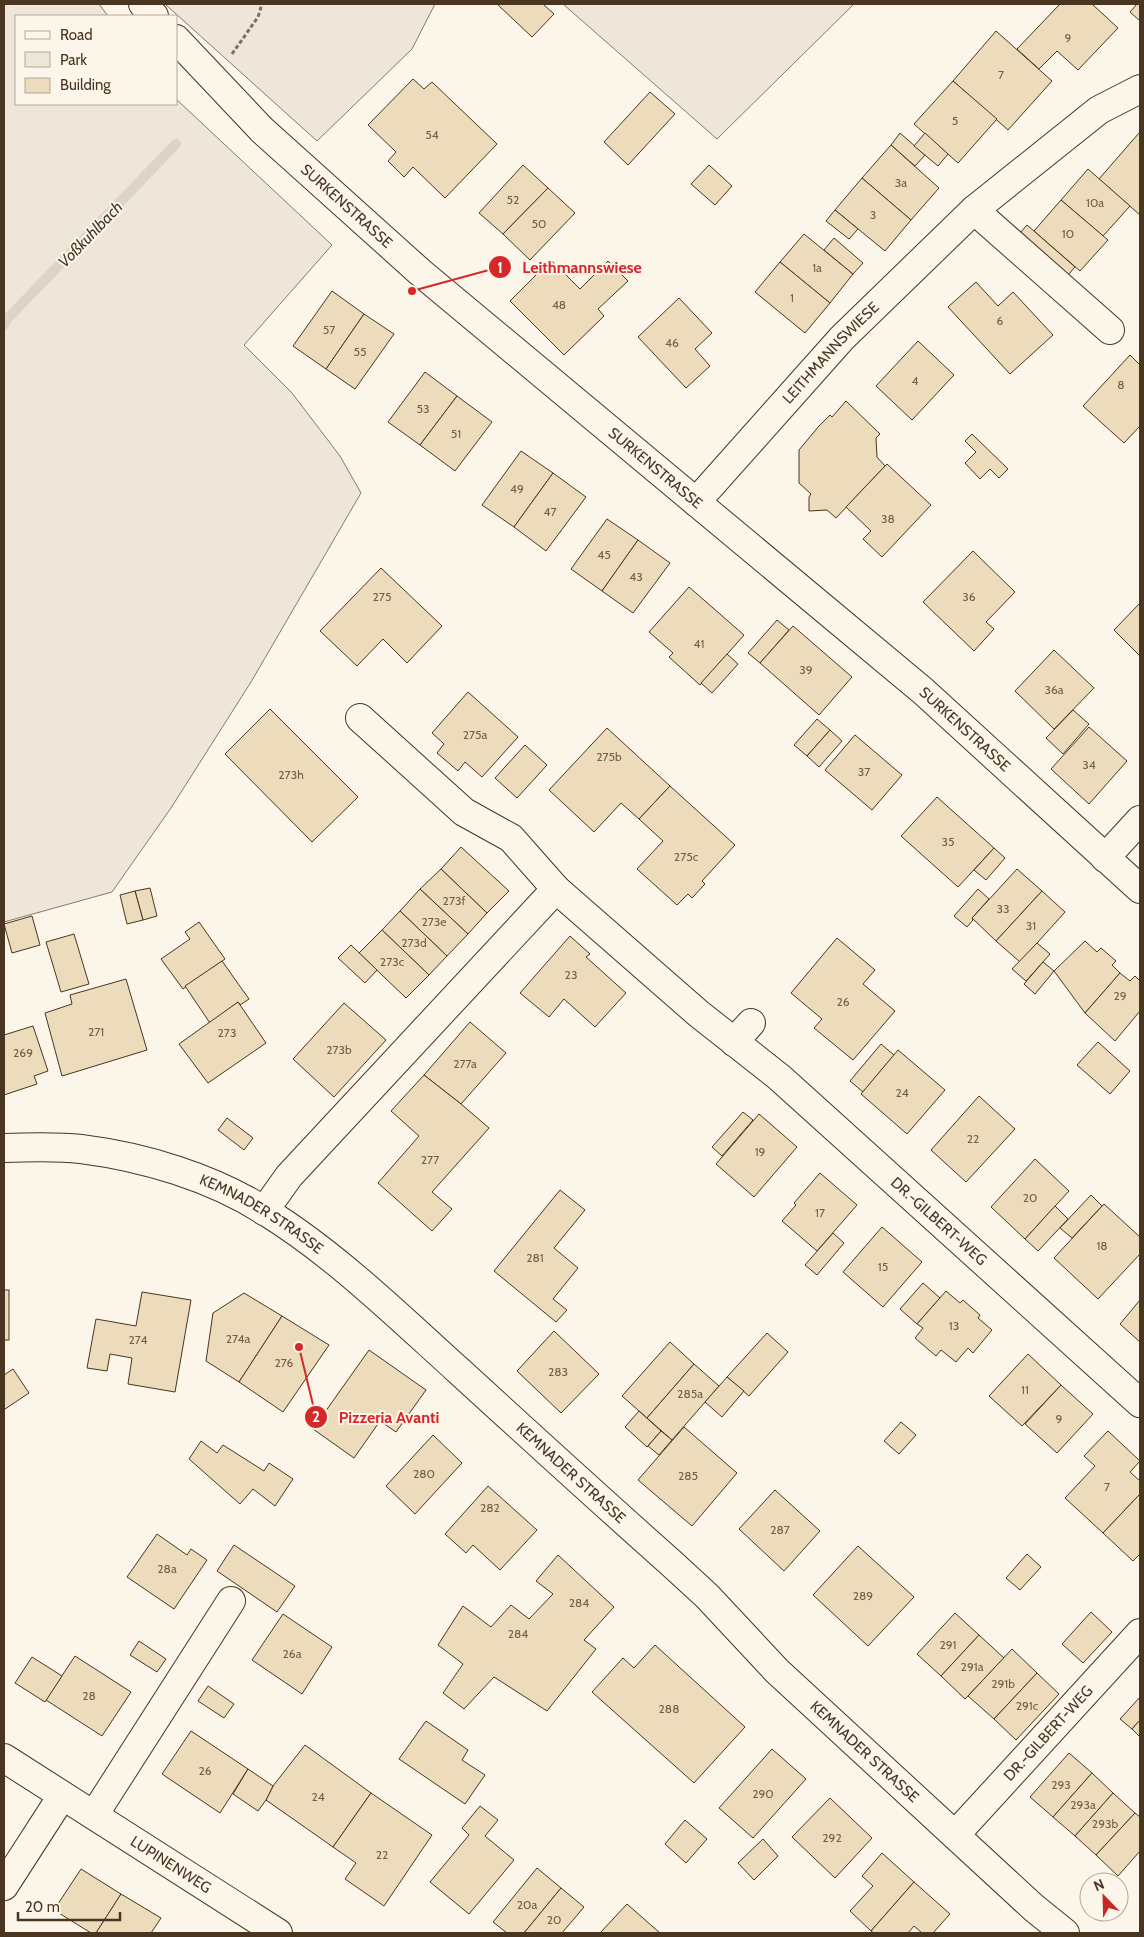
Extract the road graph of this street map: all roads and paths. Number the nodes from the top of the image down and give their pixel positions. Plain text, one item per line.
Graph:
1 (143, 4) edge
2 (262, 4) edge
3 (153, 15) edge
4 (178, 41) edge
5 (215, 79) junction
6 (1140, 89) edge
7 (974, 210) junction
8 (1110, 330) dead end
9 (696, 502) junction
10 (360, 718) dead end
11 (1140, 820) edge
12 (1105, 858) junction
13 (556, 889) junction
14 (1140, 889) edge
15 (4, 1148) edge
16 (264, 1211) junction
17 (1140, 1403) edge
18 (231, 1601) dead end
19 (1140, 1633) edge
20 (4, 1758) edge
21 (62, 1796) junction
22 (94, 1815) junction
23 (955, 1835) junction
24 (4, 1886) edge
25 (278, 1933) edge
26 (1065, 1933) edge

1 - 3 street
2 - 5 path
4 - 5 street, SURKENSTRASSE
5 - 9 street, SURKENSTRASSE
6 - 7 street, LEITHMANNSWIESE
7 - 8 street
7 - 9 street, LEITHMANNSWIESE
9 - 12 street, SURKENSTRASSE
10 - 13 street, DR.-GILBERT-WEG
11 - 12 street
12 - 14 street, SURKENSTRASSE
13 - 16 street
13 - 17 street, DR.-GILBERT-WEG
15 - 16 street, KEMNADER STRASSE
16 - 23 street, KEMNADER STRASSE
18 - 22 street
19 - 23 street, DR.-GILBERT-WEG
20 - 21 street, LUPINENWEG
21 - 22 street, LUPINENWEG
21 - 24 street
22 - 25 street, LUPINENWEG
23 - 26 street, KEMNADER STRASSE

